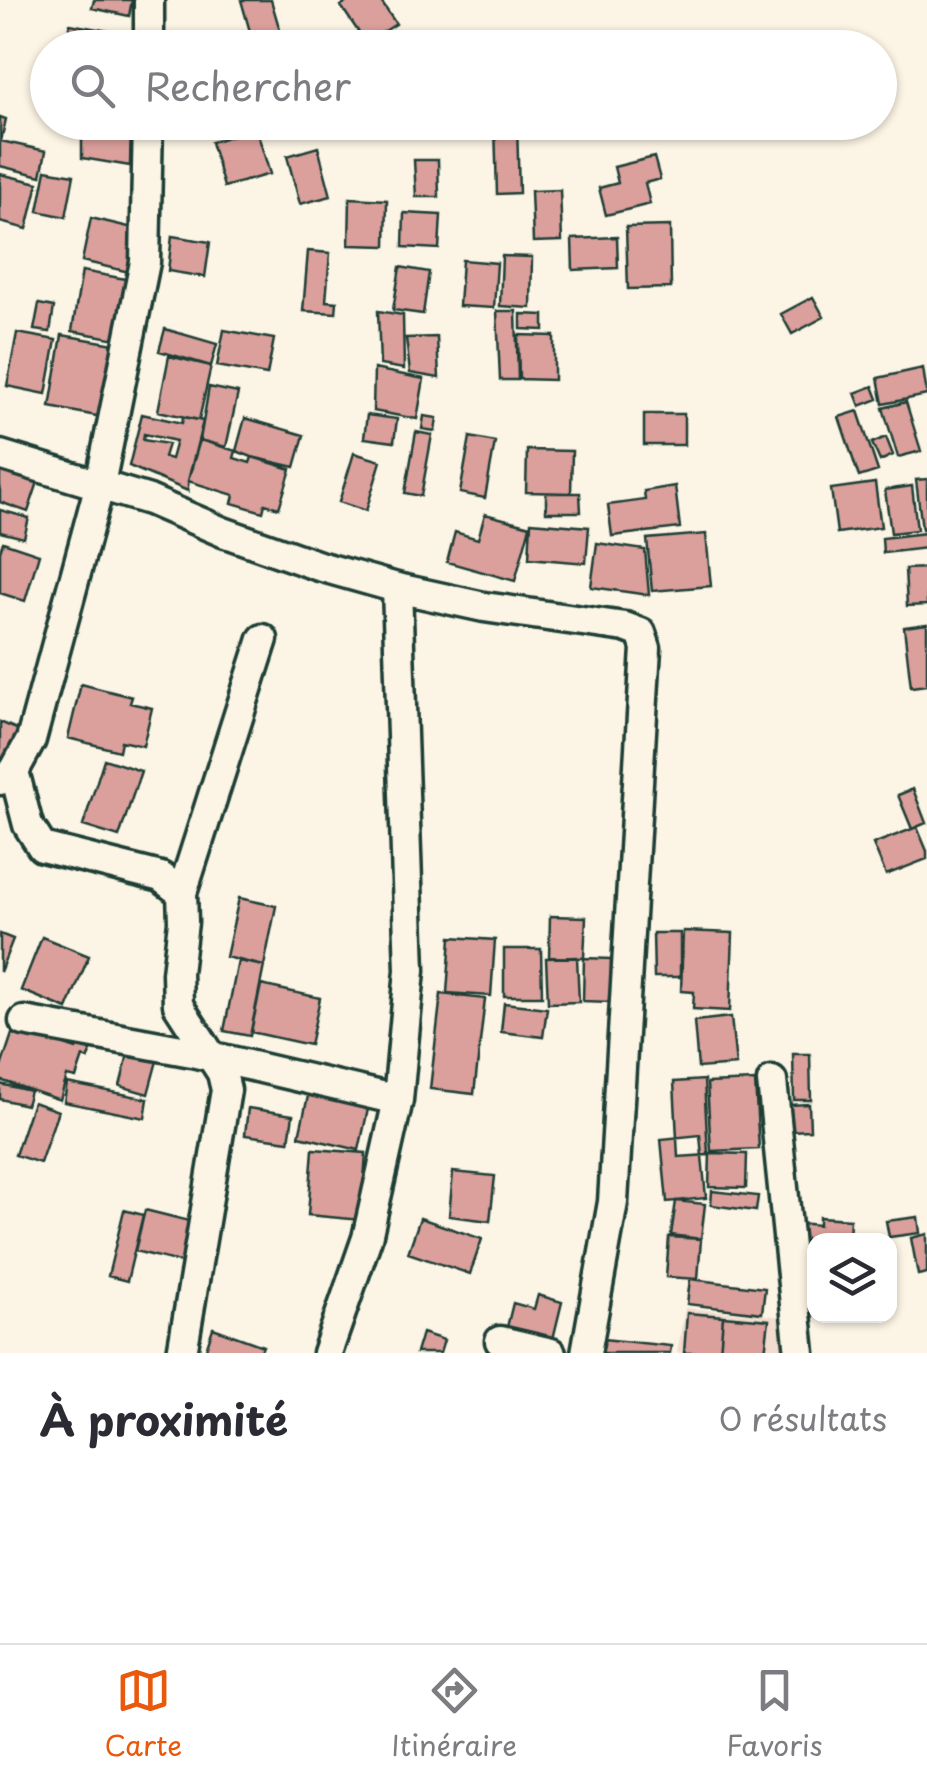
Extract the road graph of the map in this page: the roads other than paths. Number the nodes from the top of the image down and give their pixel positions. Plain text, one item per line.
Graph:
1 (149, 0) edge
2 (149, 30) edge
3 (148, 140) edge
4 (0, 455) edge
5 (100, 484) junction
6 (397, 588) junction
7 (263, 639) dead end
8 (7, 775) edge
9 (182, 892) junction
10 (24, 1020) dead end
11 (210, 1056) junction
12 (772, 1081) dead end
13 (398, 1100) junction
14 (500, 1341) dead end
15 (182, 1353) edge
16 (327, 1353) edge
17 (551, 1353) edge
18 (586, 1353) edge
19 (800, 1353) edge

1 - 2 street
3 - 5 street
4 - 5 street
5 - 6 street
5 - 8 street
6 - 13 street
6 - 18 street
7 - 9 street
8 - 9 street
9 - 11 street
10 - 11 street
11 - 13 street
11 - 15 street
12 - 19 street
13 - 16 street
14 - 17 street

